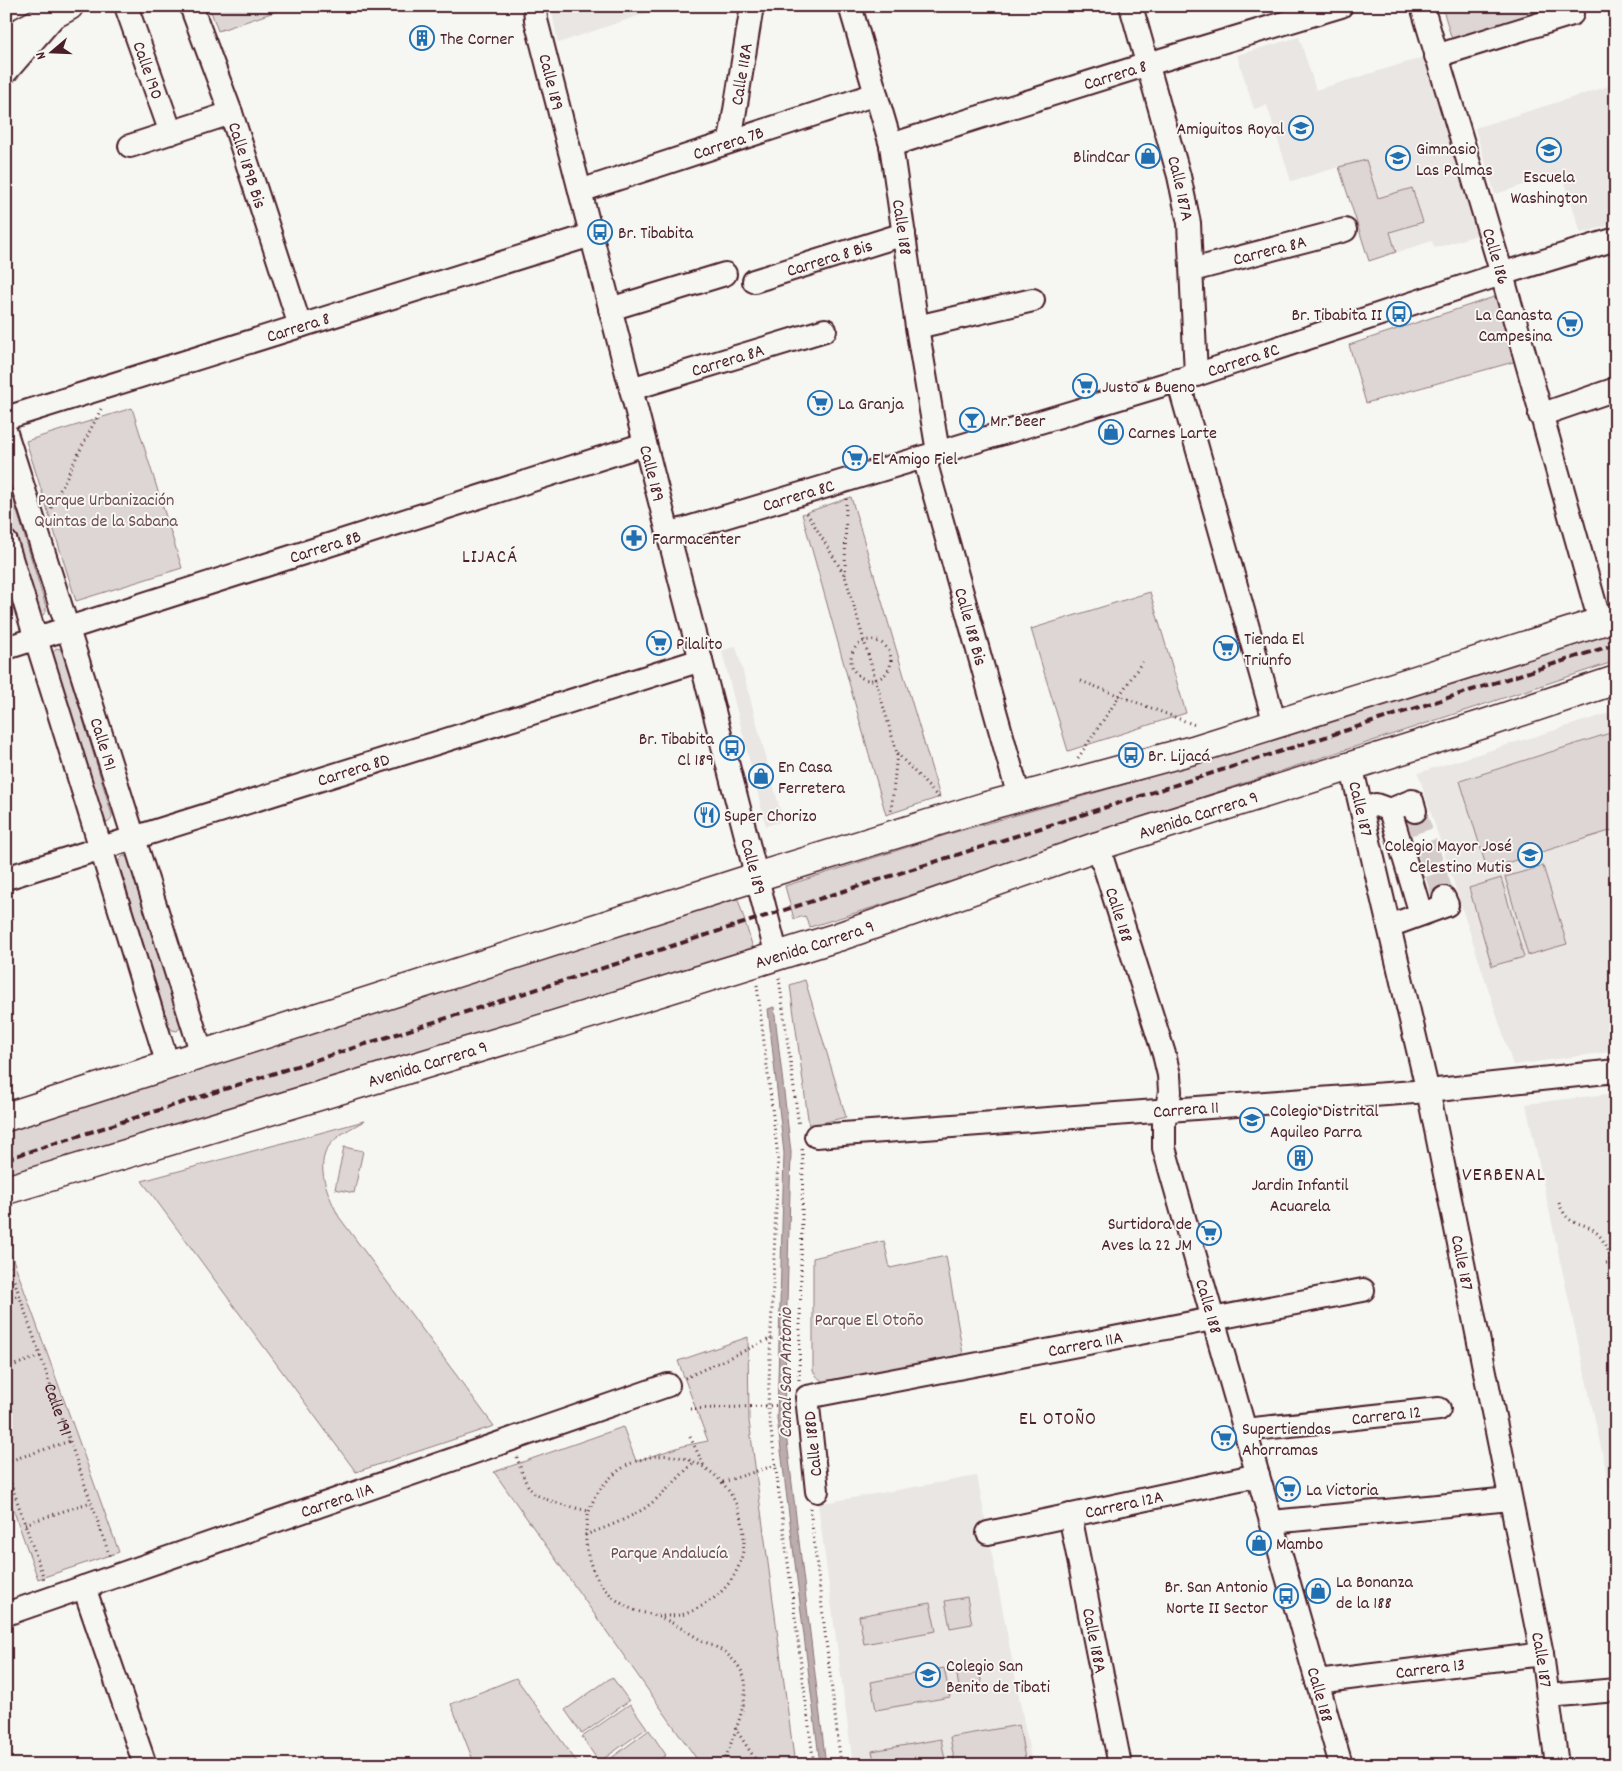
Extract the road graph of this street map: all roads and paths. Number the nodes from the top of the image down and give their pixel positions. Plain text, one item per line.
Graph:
1 (126, 6) edge
2 (191, 6) edge
3 (251, 6) edge
4 (278, 6) edge
5 (752, 6) edge
6 (850, 6) edge
7 (1131, 6) edge
8 (1341, 6) edge
9 (1422, 6) edge
10 (63, 10) edge
11 (532, 11) edge
12 (1572, 14) dead end
13 (6, 40) edge
14 (1436, 56) junction
15 (1148, 64) junction
16 (6, 72) edge
17 (876, 94) junction
18 (231, 113) junction
19 (170, 133) junction
20 (730, 142) junction
21 (891, 145) junction
22 (130, 146) dead end
23 (580, 191) junction
24 (1346, 230) dead end
25 (904, 234) junction
26 (591, 235) junction
27 (1616, 239) edge
28 (1192, 270) junction
29 (725, 274) dead end
30 (1501, 274) junction
31 (754, 281) dead end
32 (1033, 300) dead end
33 (610, 309) junction
34 (300, 326) junction
35 (917, 327) junction
36 (825, 330) dead end
37 (1187, 378) junction
38 (631, 389) junction
39 (1616, 389) edge
40 (102, 406) dead end
41 (1540, 415) junction
42 (6, 418) edge
43 (6, 433) edge
44 (645, 444) junction
45 (931, 455) junction
46 (847, 480) junction
47 (796, 495) junction
48 (50, 510) dead end
49 (668, 534) junction
50 (6, 542) edge
51 (845, 576) junction
52 (1608, 620) edge
53 (68, 628) junction
54 (36, 638) junction
55 (864, 641) junction
56 (6, 648) edge
57 (1144, 659) dead end
58 (701, 660) junction
59 (876, 679) junction
60 (1616, 680) edge
61 (1081, 681) dead end
62 (1120, 696) junction
63 (1276, 724) junction
64 (1200, 727) dead end
65 (897, 753) junction
66 (1078, 759) dead end
67 (1351, 765) junction
68 (1020, 797) junction
69 (940, 799) dead end
70 (1359, 799) junction
71 (1390, 810) junction
72 (1415, 811) dead end
73 (890, 814) dead end
74 (134, 838) junction
75 (1098, 846) junction
76 (101, 848) junction
77 (1406, 863) junction
78 (1376, 872) junction
79 (756, 877) junction
80 (6, 878) edge
81 (1444, 898) dead end
82 (1421, 914) junction
83 (1389, 926) junction
84 (778, 966) junction
85 (756, 982) dead end
86 (202, 1054) junction
87 (168, 1065) junction
88 (1616, 1071) edge
89 (1428, 1091) junction
90 (1167, 1110) junction
91 (6, 1117) edge
92 (805, 1136) junction
93 (6, 1190) edge
94 (1559, 1203) dead end
95 (6, 1257) edge
96 (1616, 1262) edge
97 (1608, 1263) junction
98 (1363, 1290) dead end
99 (19, 1295) junction
100 (6, 1300) edge
101 (1616, 1301) edge
102 (1213, 1318) junction
103 (772, 1338) junction
104 (40, 1356) junction
105 (6, 1368) edge
106 (668, 1385) joint
107 (801, 1395) junction
108 (768, 1407) junction
109 (690, 1409) dead end
110 (1439, 1410) dead end
111 (1245, 1430) junction
112 (690, 1437) dead end
113 (511, 1440) junction
114 (70, 1441) junction
115 (6, 1462) edge
116 (694, 1462) junction
117 (776, 1465) junction
118 (705, 1467) junction
119 (6, 1469) edge
120 (1258, 1475) junction
121 (723, 1482) junction
122 (814, 1496) joint
123 (1510, 1499) junction
124 (91, 1502) junction
125 (588, 1512) junction
126 (1070, 1516) junction
127 (1272, 1522) junction
128 (25, 1524) junction
129 (988, 1533) dead end
130 (584, 1535) junction
131 (112, 1562) dead end
132 (46, 1585) dead end
133 (84, 1587) junction
134 (6, 1614) edge
135 (658, 1616) junction
136 (1542, 1654) junction
137 (1317, 1682) junction
138 (1616, 1690) edge
139 (1548, 1696) junction
140 (735, 1728) junction
141 (145, 1765) edge
142 (723, 1765) edge
143 (759, 1765) edge
144 (814, 1765) edge
145 (841, 1765) edge
146 (1120, 1765) edge
147 (1341, 1765) edge
148 (1557, 1765) edge

1 - 19 street, Calle 190
2 - 18 street, Calle 189B Bis
3 - 4 path
5 - 20 street, Calle 118A
6 - 17 street, Calle 188
7 - 15 street, Calle 187A
8 - 15 street, Carrera 8
9 - 14 street, Calle 186
10 - 13 main road
10 - 16 street
11 - 23 street, Calle 189
12 - 14 street
14 - 30 street, Calle 186
15 - 21 street, Carrera 8
15 - 28 street, Calle 187A
17 - 20 street, Carrera 7B
17 - 21 street, Calle 188
18 - 19 street
18 - 34 street, Calle 189B Bis
19 - 22 street
20 - 23 street, Carrera 7B
21 - 25 street, Calle 188
23 - 26 street, Calle 189
24 - 28 street, Carrera 8A
25 - 31 street, Carrera 8 Bis
25 - 35 street, Calle 188
26 - 33 street, Calle 189
26 - 34 street, Carrera 8
27 - 30 street, Carrera 8C
28 - 37 street, Calle 187A
29 - 33 street
30 - 37 street, Carrera 8C
30 - 41 street, Calle 186
32 - 35 street
33 - 38 street, Calle 189
34 - 42 street, Carrera 8
35 - 45 street, Calle 188
36 - 38 street, Carrera 8A
37 - 45 street, Carrera 8C
37 - 63 street, Calle 187A
38 - 44 street, Calle 189
39 - 41 street
40 - 48 path
41 - 52 street, Calle 186
43 - 53 street, Calle 191
44 - 49 street, Calle 189
44 - 53 street, Carrera 8B
45 - 46 street, Carrera 8C
45 - 68 street, Calle 188 Bis
46 - 47 street, Carrera 8C
46 - 51 path
47 - 49 street, Carrera 8C
47 - 51 path
49 - 58 street, Calle 189
50 - 54 street, Calle 191
51 - 55 path
52 - 63 main road
53 - 54 street, Carrera 8B
53 - 74 street, Calle 191
54 - 56 street, Carrera 8B
54 - 76 street, Calle 191
55 - 59 path
55 - 59 path
55 - 59 path
57 - 62 path
58 - 74 street, Carrera 8D
58 - 79 street, Calle 189
59 - 65 path
60 - 67 main road, Avenida Carrera 9
61 - 62 path
62 - 64 path
62 - 66 path
63 - 68 main road
65 - 69 path
65 - 73 path
67 - 70 street, Calle 187
67 - 75 main road, Avenida Carrera 9
68 - 79 main road
70 - 71 street
70 - 78 street, Calle 187
71 - 72 street
71 - 77 street
74 - 76 street, Carrera 8D
74 - 86 street, Calle 191
75 - 84 main road, Avenida Carrera 9
75 - 90 street, Calle 188
76 - 80 street, Carrera 8D
76 - 87 street, Calle 191
77 - 78 street
77 - 82 street
78 - 83 street, Calle 187
79 - 84 street, Calle 189
79 - 86 main road
81 - 82 street
82 - 83 street
83 - 89 street, Calle 187
84 - 92 path
84 - 93 main road, Avenida Carrera 9
85 - 103 path
86 - 87 main road
87 - 91 main road
88 - 89 street, Carrera 11
89 - 90 street, Carrera 11
89 - 123 street, Calle 187
90 - 92 street, Carrera 11
90 - 102 street, Calle 188
92 - 107 path
94 - 97 path
95 - 99 path, Calle 191
96 - 97 path
97 - 101 path
98 - 102 street, Carrera 11A
99 - 100 path
99 - 104 path, Calle 191
102 - 107 street, Carrera 11A
102 - 111 street, Calle 188
103 - 106 path
103 - 108 path
104 - 105 path
104 - 114 path, Calle 191
106 - 113 street, Carrera 11A
107 - 108 path
107 - 122 street, Calle 188D
108 - 109 path
108 - 117 path
110 - 111 street, Carrera 12
111 - 120 street, Calle 188
112 - 118 path
113 - 125 path
113 - 133 street, Carrera 11A
114 - 115 path
114 - 124 path, Calle 191
116 - 118 path
116 - 125 path
116 - 130 path
117 - 121 path
117 - 144 path
118 - 121 path
119 - 128 path
120 - 126 street, Carrera 12A
120 - 127 street, Calle 188
121 - 135 path
122 - 145 path
123 - 127 street
123 - 136 street, Calle 187
124 - 128 path
124 - 131 path, Calle 191
125 - 130 path
126 - 129 street, Carrera 12A
126 - 146 street, Calle 188A
127 - 137 street, Calle 188
128 - 132 path
130 - 135 path
133 - 134 street, Carrera 11A
133 - 141 street
135 - 140 path
136 - 137 street, Carrera 13
136 - 139 street, Calle 187
137 - 147 street, Calle 188
138 - 139 street
139 - 148 street, Calle 187
140 - 142 path
140 - 143 path

